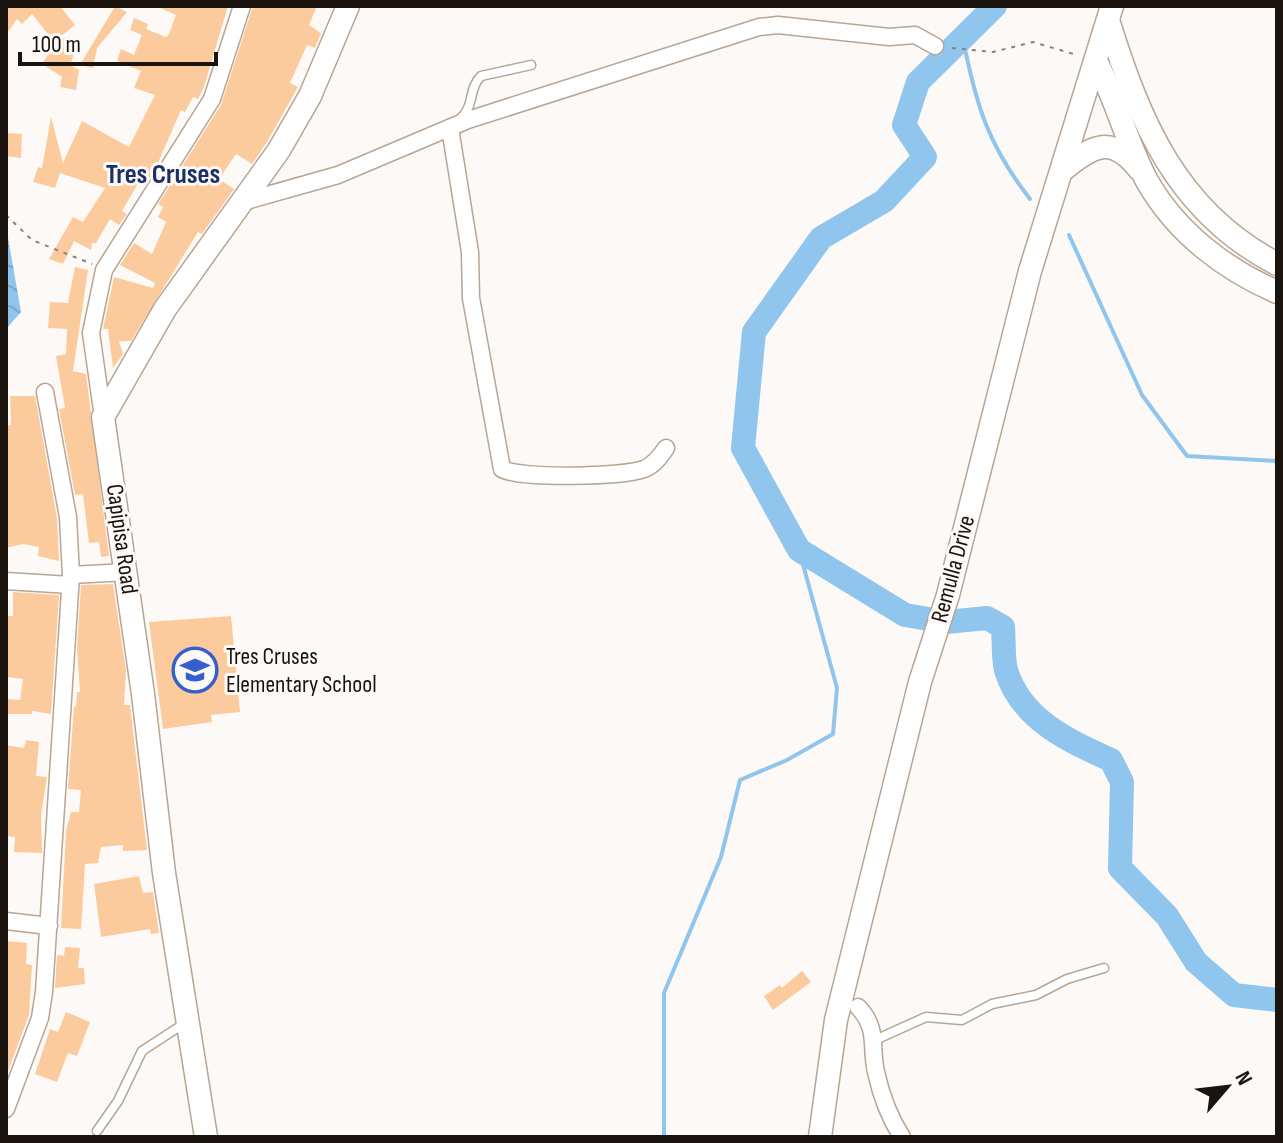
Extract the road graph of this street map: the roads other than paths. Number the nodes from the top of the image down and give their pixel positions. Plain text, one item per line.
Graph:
1 (242, 6) edge
2 (348, 6) edge
3 (1110, 13) edge
4 (935, 46) road end
5 (1096, 61) junction
6 (531, 65) dead end
7 (450, 128) junction
8 (1064, 169) junction
9 (1146, 178) junction
10 (246, 201) junction
11 (1277, 264) edge
12 (1277, 292) edge
13 (45, 392) dead end
14 (103, 417) junction
15 (666, 448) dead end
16 (127, 572) junction
17 (71, 580) junction
18 (6, 581) edge
19 (6, 921) edge
20 (49, 926) junction
21 (1104, 968) dead end
22 (858, 1007) dead end
23 (188, 1021) junction
24 (875, 1040) junction
25 (6, 1109) edge
26 (97, 1131) dead end
27 (206, 1137) edge
28 (820, 1137) edge
29 (902, 1137) edge

1 - 14 street
2 - 10 street
3 - 5 street, Remulla Drive
3 - 11 street
4 - 7 street
5 - 8 street, Remulla Drive
5 - 9 street
6 - 7 lane
7 - 10 street
7 - 15 street
8 - 9 street
8 - 28 street, Remulla Drive
9 - 12 street
10 - 14 street
13 - 17 street
14 - 16 street, Capipisa Road
16 - 17 street
16 - 23 street, Capipisa Road
17 - 18 street
17 - 20 street
19 - 20 street
20 - 25 street
21 - 24 lane
22 - 24 street
23 - 26 lane
23 - 27 street, Capipisa Road
24 - 29 street

